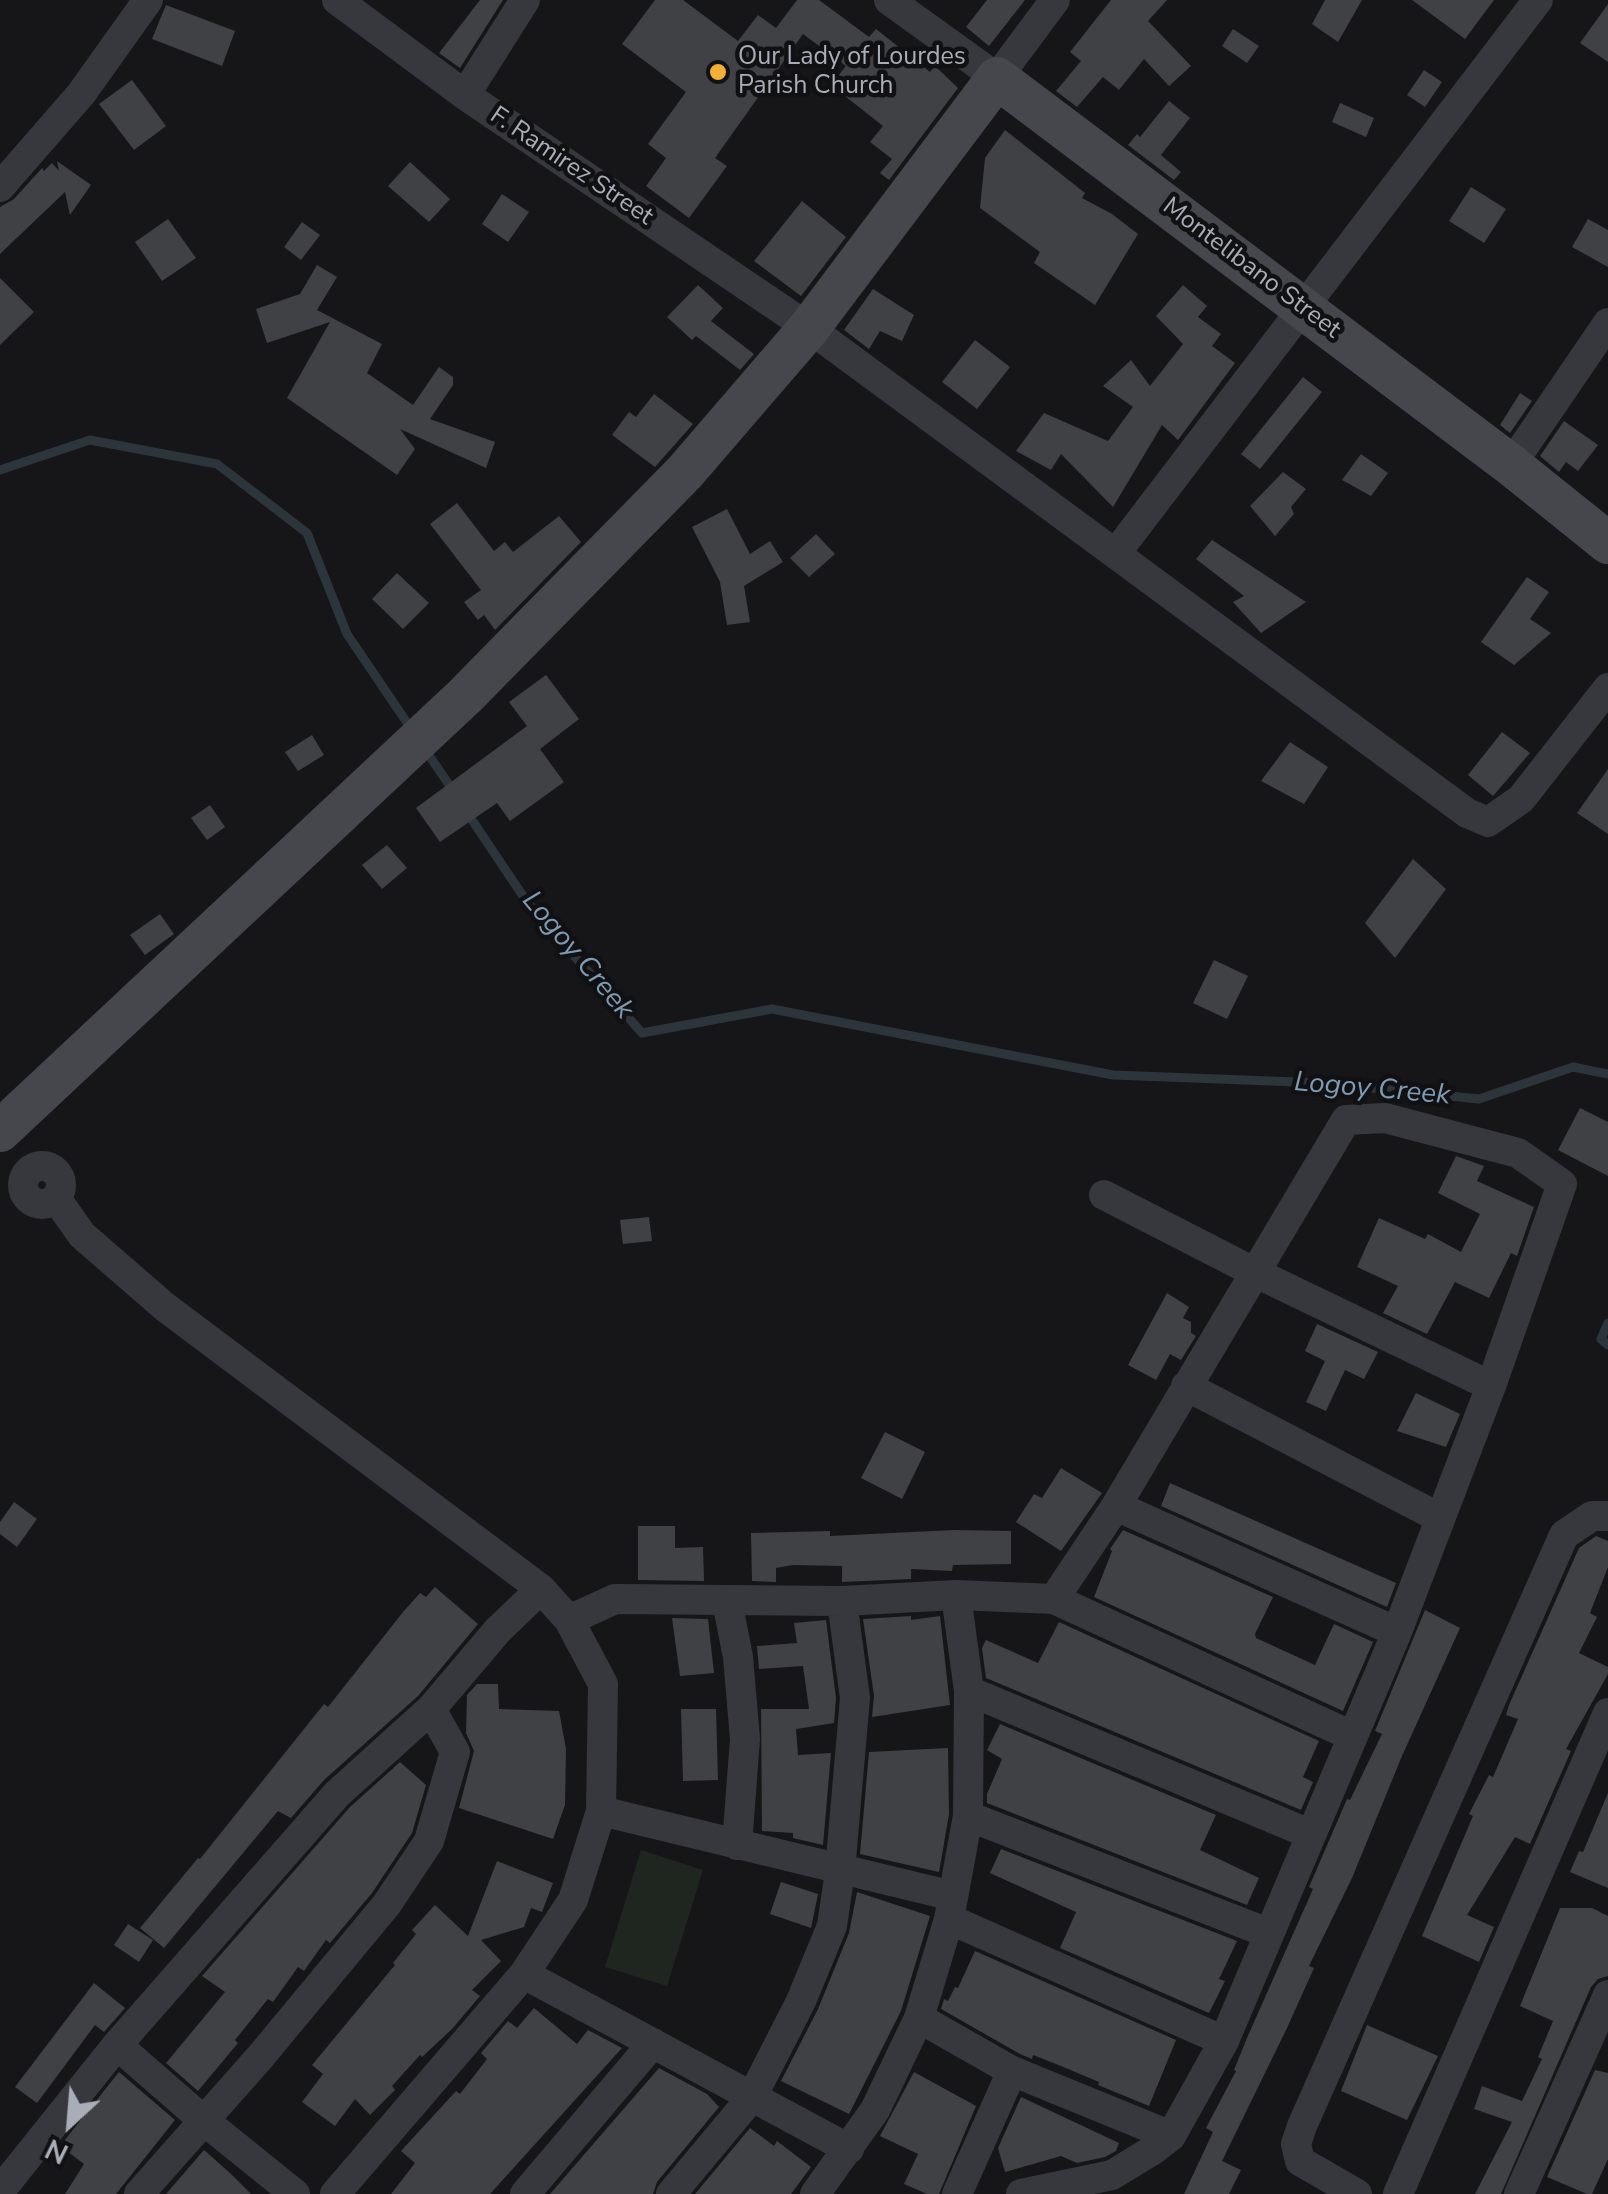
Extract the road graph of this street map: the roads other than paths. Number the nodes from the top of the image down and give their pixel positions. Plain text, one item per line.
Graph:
1 (148, 0) edge
2 (337, 0) edge
3 (526, 0) edge
4 (890, 0) edge
5 (1055, 0) edge
6 (1538, 0) edge
7 (997, 78) junction
8 (465, 95) junction
9 (0, 187) edge
10 (1305, 309) junction
11 (1608, 323) edge
12 (810, 328) junction
13 (1511, 464) junction
14 (1608, 543) edge
15 (1116, 553) junction
16 (1608, 688) edge
17 (0, 1131) edge
18 (0, 1140) edge
19 (1104, 1195) dead end
20 (1254, 1272) junction
21 (1186, 1386) junction
22 (1491, 1386) junction
23 (1116, 1506) junction
24 (1608, 1516) edge
25 (1438, 1518) junction
26 (541, 1589) junction
27 (956, 1595) junction
28 (1054, 1599) junction
29 (727, 1601) junction
30 (842, 1601) junction
31 (569, 1620) junction
32 (1396, 1632) junction
33 (968, 1691) junction
34 (431, 1710) junction
35 (1608, 1713) edge
36 (1352, 1736) junction
37 (601, 1811) junction
38 (968, 1816) junction
39 (1310, 1834) junction
40 (737, 1845) junction
41 (840, 1871) junction
42 (951, 1908) junction
43 (1268, 1933) junction
44 (524, 1974) junction
45 (1608, 1995) edge
46 (919, 2018) junction
47 (1224, 2041) junction
48 (117, 2044) junction
49 (653, 2044) junction
50 (1012, 2070) junction
51 (752, 2097) junction
52 (202, 2119) junction
53 (1171, 2136) junction
54 (850, 2149) junction
55 (0, 2191) edge
56 (139, 2194) edge
57 (295, 2194) edge
58 (335, 2194) edge
59 (525, 2194) edge
60 (671, 2194) edge
61 (814, 2194) edge
62 (958, 2194) edge
63 (1021, 2194) edge
64 (1357, 2194) edge
65 (1398, 2194) edge
66 (1519, 2194) edge

1 - 9 street
2 - 8 street, F. Ramirez Street
3 - 8 street
4 - 7 street, Montelibano Street
5 - 7 street
6 - 10 street
7 - 10 main road, Montelibano Street
7 - 12 main road
8 - 12 street, F. Ramirez Street
10 - 13 main road, Montelibano Street
10 - 15 street
11 - 13 street
12 - 15 street, F. Ramirez Street
12 - 17 main road
13 - 14 main road, Montelibano Street
15 - 16 street, F. Ramirez Street
18 - 26 street
19 - 20 street
20 - 21 street
20 - 22 street
20 - 22 street
21 - 23 street
21 - 25 street
22 - 25 street
23 - 28 street
23 - 32 street
24 - 64 street
25 - 32 street
26 - 31 street
26 - 34 street
27 - 28 street
27 - 30 street
27 - 33 street
28 - 36 street
29 - 30 street
29 - 31 street
29 - 40 street
30 - 41 street
31 - 37 street
32 - 36 street
33 - 38 street
33 - 39 street
34 - 48 street
34 - 52 street
35 - 65 street
36 - 39 street
37 - 40 street
37 - 44 street
38 - 42 street
38 - 43 street
39 - 43 street
40 - 41 street
41 - 42 street
41 - 51 street
42 - 46 street
42 - 47 street
43 - 47 street
44 - 49 street
44 - 58 street
45 - 66 street
46 - 50 street
46 - 54 street
47 - 53 street
48 - 52 street
48 - 55 street
49 - 51 street
49 - 59 street
50 - 53 street
50 - 62 street
51 - 54 street
51 - 60 street
52 - 56 street
52 - 57 street
53 - 63 street
54 - 61 street

